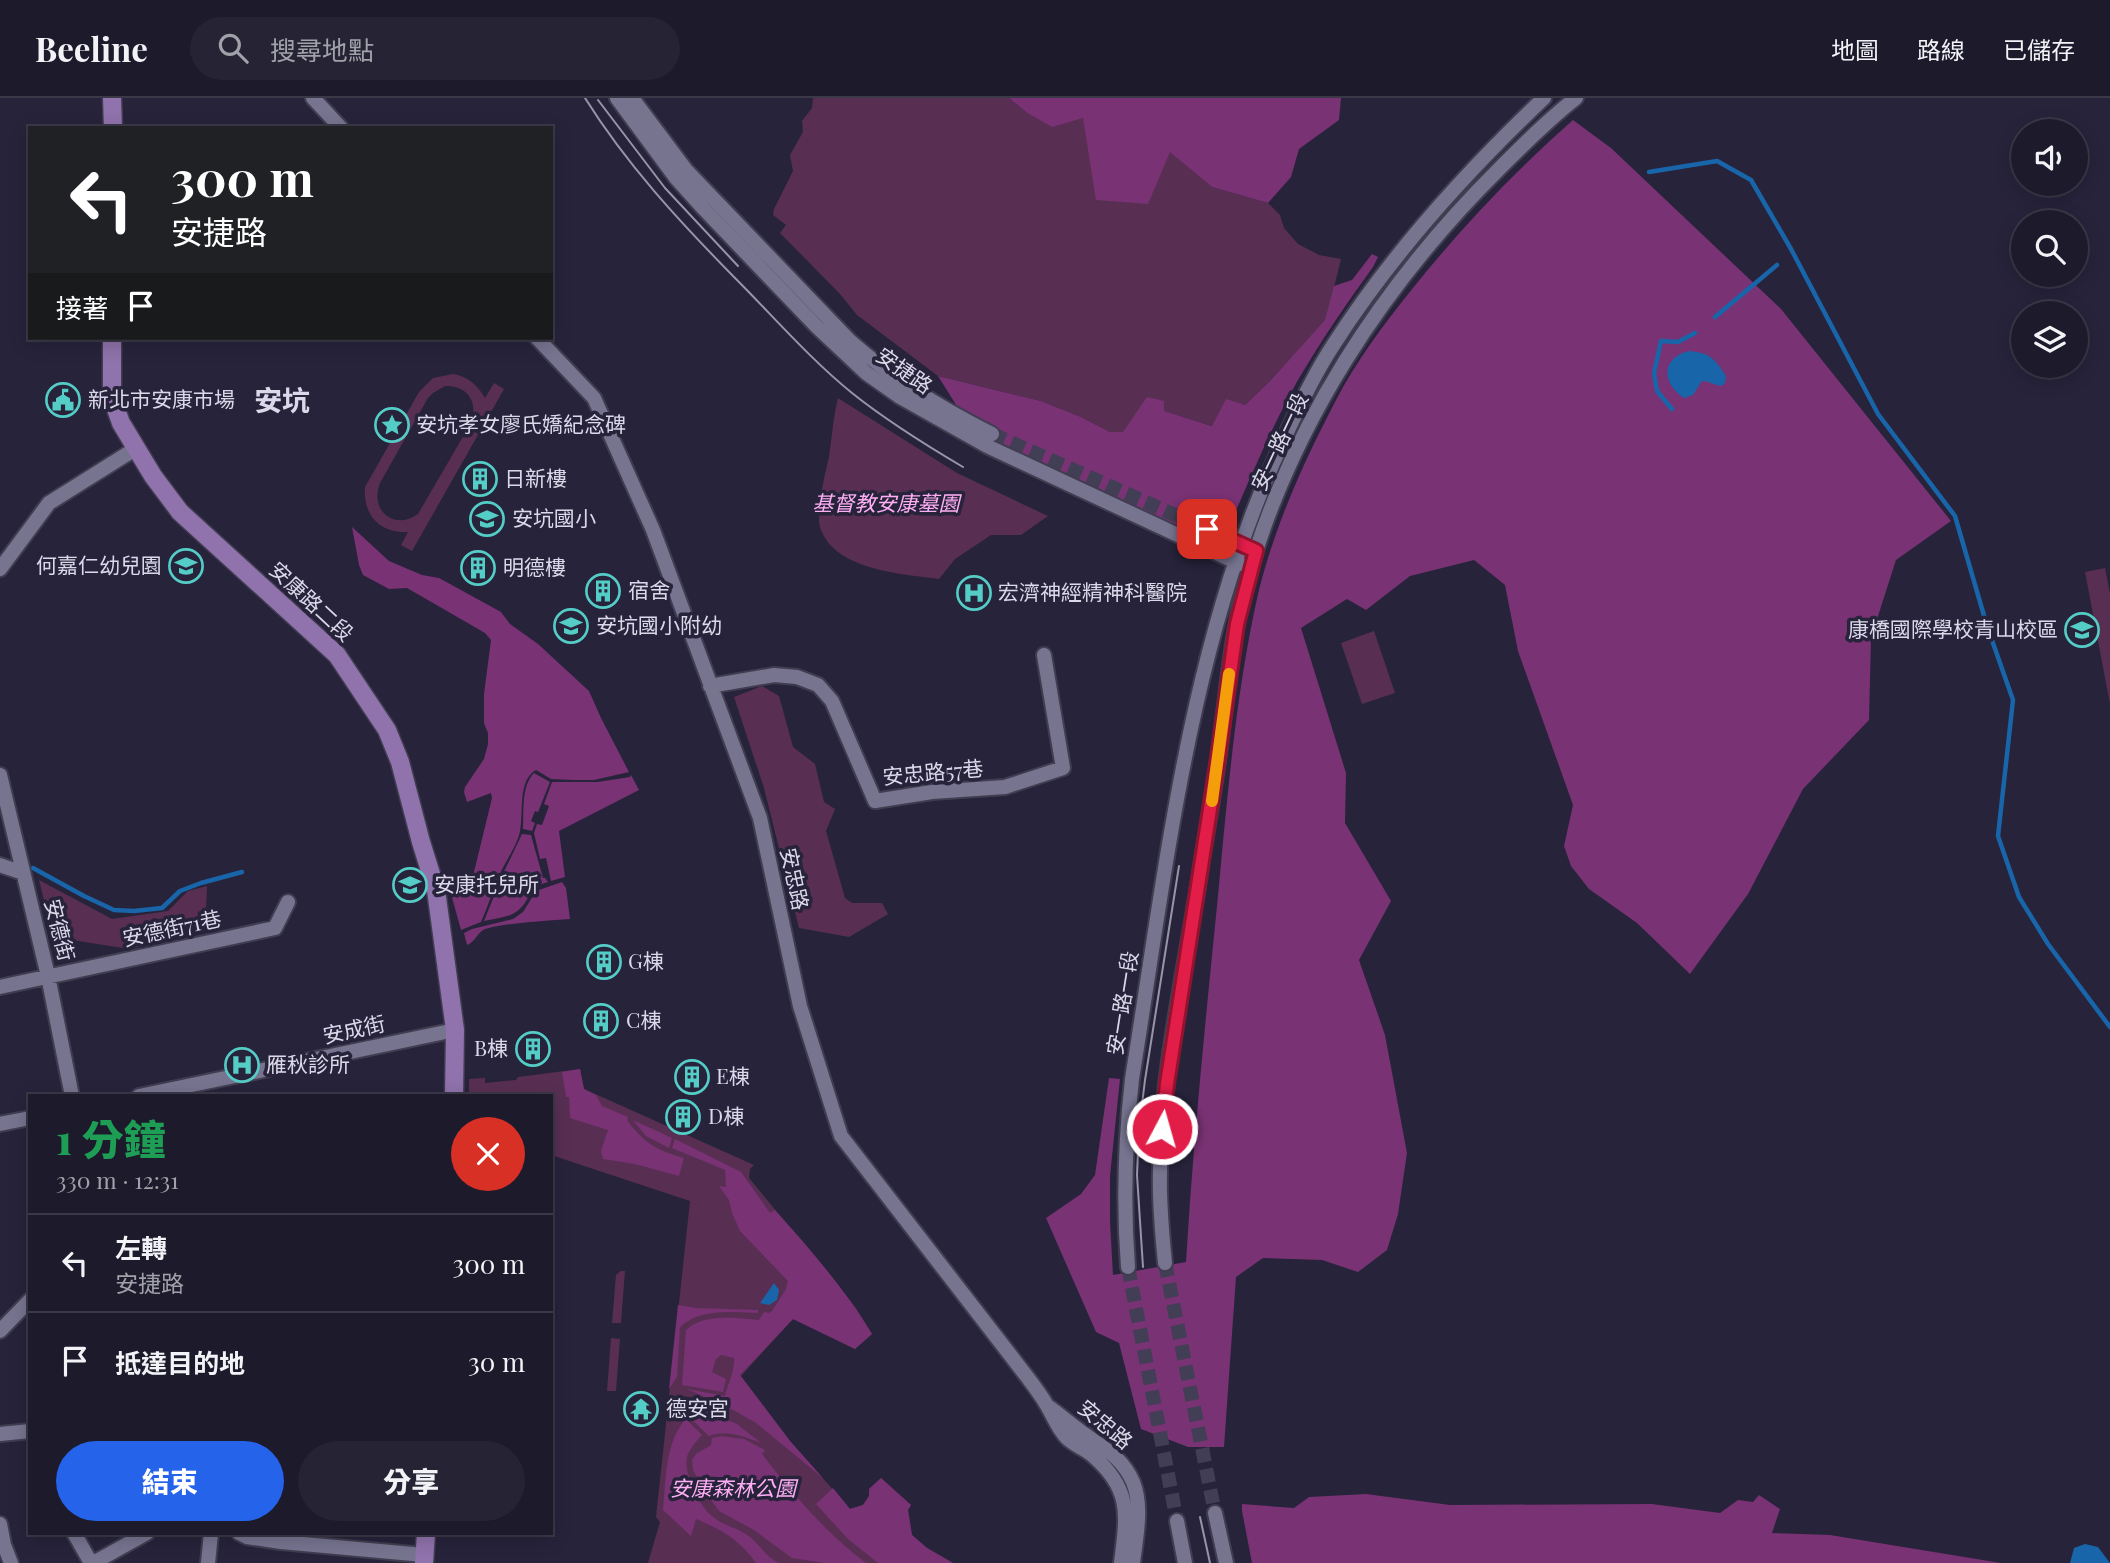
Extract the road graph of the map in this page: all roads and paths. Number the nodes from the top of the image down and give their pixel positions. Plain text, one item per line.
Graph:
1 (111, 98) edge
2 (313, 98) edge
3 (617, 98) edge
4 (632, 98) edge
5 (1544, 98) edge
6 (1576, 98) edge
7 (113, 126) edge
8 (339, 126) edge
9 (1383, 274) junction
10 (1398, 285) junction
11 (112, 340) edge
12 (539, 340) edge
13 (950, 420) junction
14 (992, 434) tunnel mouth
15 (135, 449) junction
16 (1184, 519) tunnel mouth
17 (1240, 544) junction
18 (1256, 551) junction
19 (1234, 562) junction
20 (0, 569) edge
21 (1250, 569) junction
22 (1044, 655) dead end
23 (710, 686) junction
24 (0, 775) edge
25 (0, 865) edge
26 (23, 873) junction
27 (288, 902) dead end
28 (48, 976) junction
29 (0, 986) edge
30 (455, 1030) junction
31 (72, 1094) edge
32 (149, 1094) edge
33 (454, 1094) edge
34 (28, 1118) edge
35 (0, 1124) edge
36 (1165, 1263) tunnel mouth
37 (1128, 1267) tunnel mouth
38 (28, 1302) edge
39 (0, 1331) edge
40 (1048, 1406) junction
41 (28, 1430) edge
42 (0, 1434) edge
43 (1215, 1513) tunnel mouth
44 (1177, 1521) tunnel mouth
45 (0, 1524) edge
46 (75, 1535) edge
47 (143, 1535) edge
48 (211, 1535) edge
49 (243, 1535) edge
50 (426, 1535) edge
51 (424, 1559) edge
52 (11, 1563) edge
53 (92, 1563) edge
54 (208, 1563) edge
55 (1121, 1563) edge
56 (1133, 1563) edge
57 (1185, 1563) edge
58 (1226, 1563) edge

1 - 7 main road
2 - 8 street
3 - 13 street, 安捷路
4 - 13 street, 安捷路
5 - 9 street, 安一路一段
6 - 10 street, 安一路一段
9 - 10 street
9 - 17 street, 安一路一段
10 - 18 street, 安一路一段
11 - 15 main road, 安康路二段
12 - 23 street, 安忠路
13 - 14 street, 安捷路
13 - 19 street, 安捷路
15 - 20 street
15 - 30 main road, 安康路二段
16 - 17 street
17 - 18 street
17 - 19 street, 安一路一段
18 - 21 street, 安一路一段
19 - 21 street, 安捷路
19 - 37 street, 安一路一段
21 - 36 street, 安一路一段
22 - 23 street, 安忠路57巷
23 - 40 street, 安忠路
24 - 26 street, 安德街
25 - 26 street
26 - 28 street, 安德街
27 - 28 street, 安德街71巷
28 - 29 street
28 - 31 street, 安德街
30 - 32 street, 安成街
30 - 33 main road, 安康路二段
34 - 35 street
38 - 39 street
40 - 55 street, 安忠路
40 - 56 street, 安忠路
41 - 42 street
43 - 58 street
44 - 57 street
45 - 52 street
46 - 53 street
47 - 53 street
48 - 54 street
49 - 51 street
50 - 51 main road

